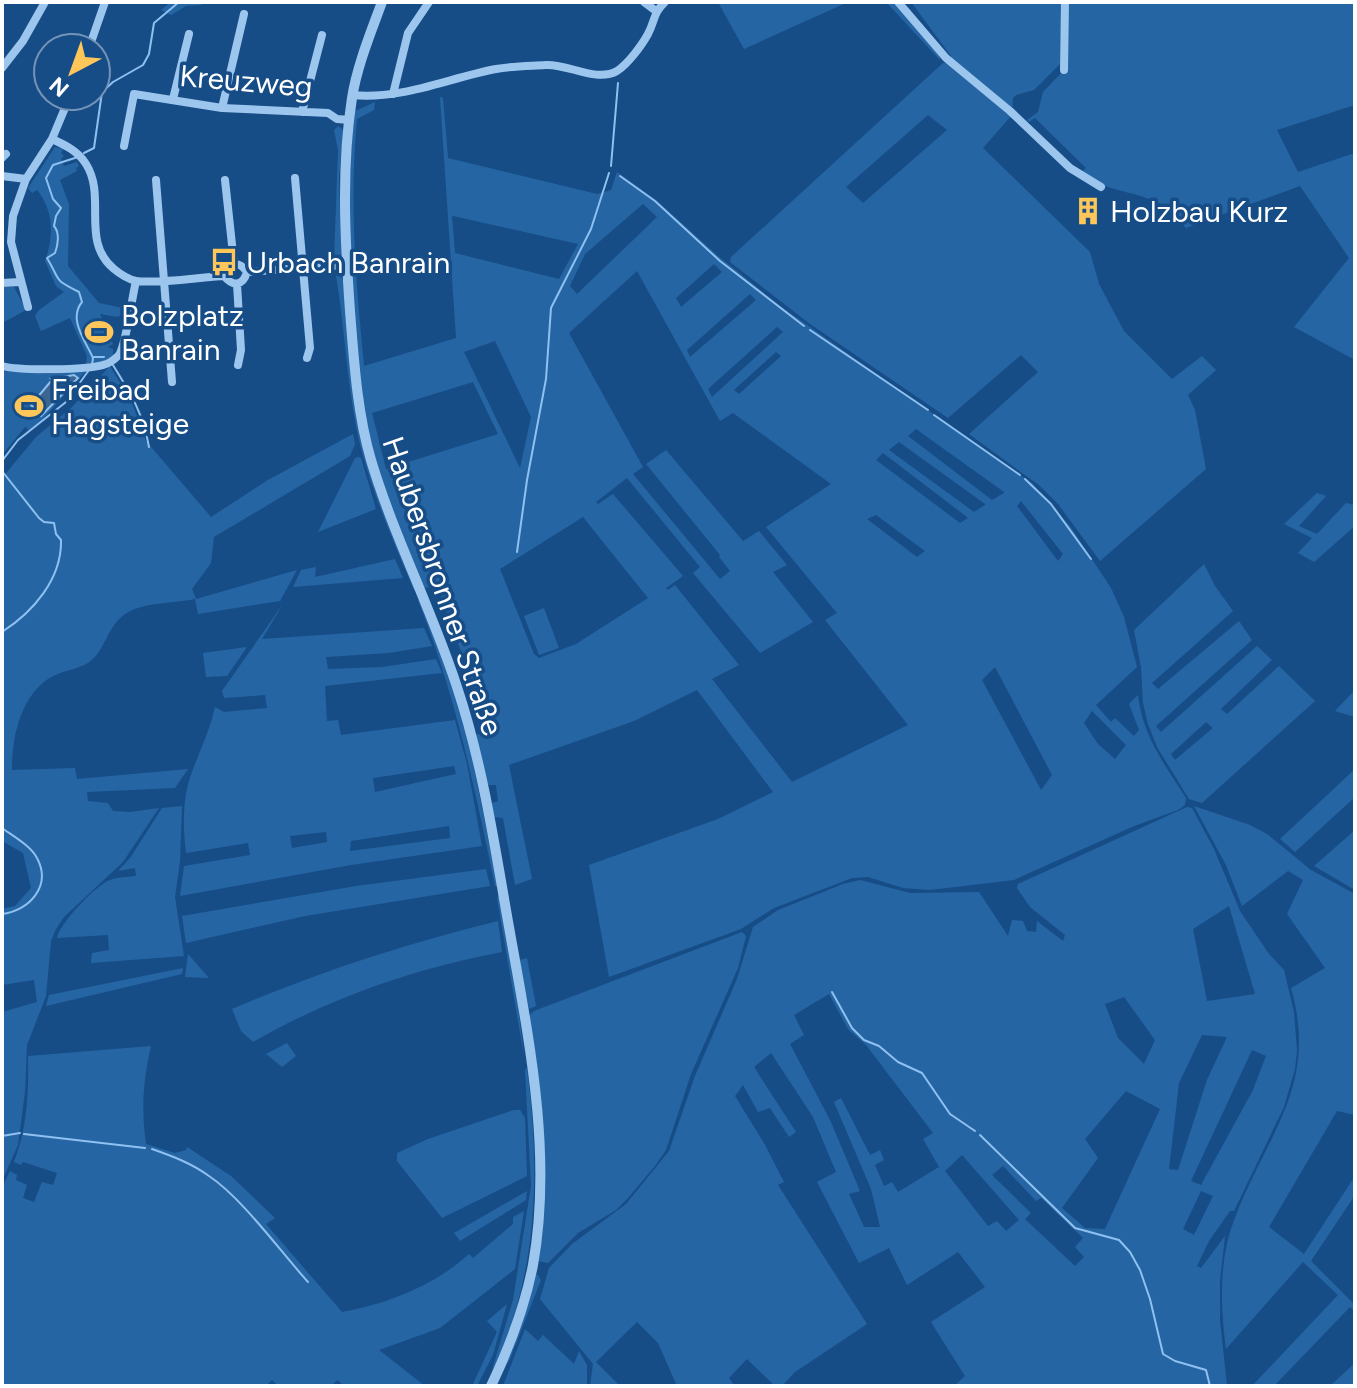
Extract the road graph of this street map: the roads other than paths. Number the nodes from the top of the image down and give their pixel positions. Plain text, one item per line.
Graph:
1 (45, 2) edge
2 (105, 2) edge
3 (382, 2) edge
4 (429, 2) edge
5 (644, 2) edge
6 (665, 2) edge
7 (898, 2) edge
8 (1065, 2) edge
9 (656, 11) junction
10 (244, 14) dead end
11 (95, 32) edge
12 (189, 34) dead end
13 (322, 35) dead end
14 (2, 68) edge
15 (1064, 70) dead end
16 (393, 94) junction
17 (352, 95) junction
18 (173, 99) junction
19 (222, 108) junction
20 (63, 112) edge
21 (302, 112) junction
22 (350, 120) junction
23 (52, 139) junction
24 (124, 146) dead end
25 (2, 176) edge
26 (295, 178) dead end
27 (26, 179) junction
28 (156, 180) dead end
29 (225, 180) dead end
30 (1101, 187) dead end
31 (234, 263) junction
32 (347, 265) junction
33 (303, 266) junction
34 (247, 272) junction
35 (224, 276) junction
36 (165, 279) junction
37 (136, 281) junction
38 (20, 282) junction
39 (2, 283) edge
40 (237, 284) junction
41 (28, 307) dead end
42 (307, 358) dead end
43 (238, 365) dead end
44 (2, 366) edge
45 (172, 382) dead end
46 (491, 1386) edge

1 - 14 street
2 - 11 street
3 - 17 street, Haubersbronner Straße
4 - 16 street
5 - 9 street
6 - 9 street
7 - 30 street
8 - 15 street
9 - 16 street
10 - 19 street
12 - 18 street
13 - 21 street
16 - 17 street
17 - 22 street, Haubersbronner Straße
18 - 19 street, Kreuzweg
18 - 24 street, Kreuzweg
19 - 21 street, Kreuzweg
20 - 23 street
21 - 22 street, Kreuzweg
22 - 32 street, Haubersbronner Straße
23 - 27 street
23 - 37 street
25 - 27 street
26 - 33 street
27 - 38 street
28 - 36 street
29 - 31 street
31 - 34 street
31 - 35 street
32 - 33 street
32 - 46 street, Haubersbronner Straße
33 - 34 street
33 - 42 street
34 - 40 street
35 - 36 street
35 - 40 street
36 - 37 street
36 - 45 street
37 - 44 street
38 - 39 street
38 - 41 street
40 - 43 street

